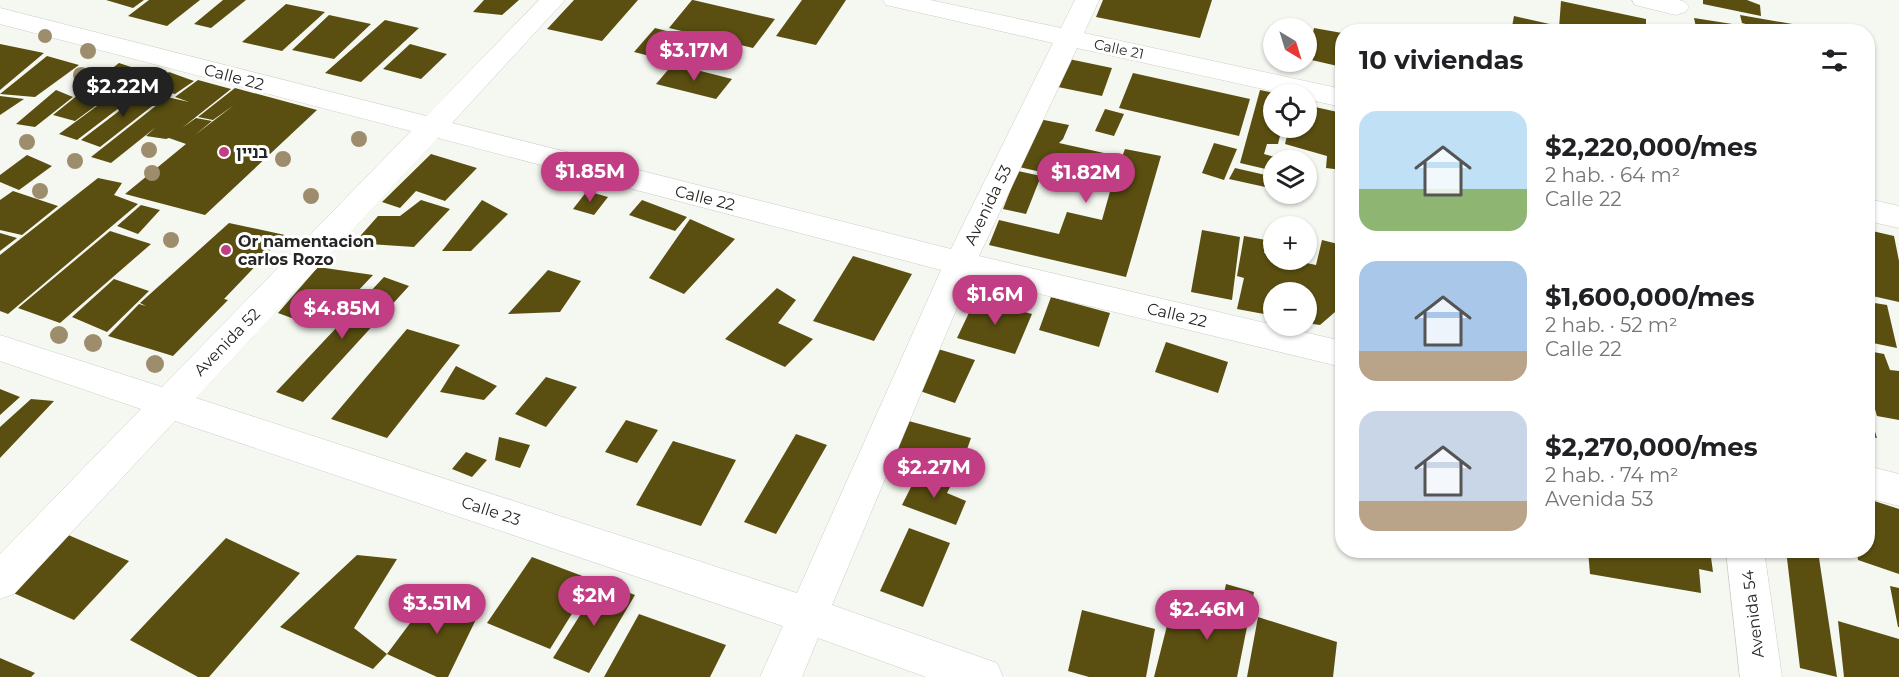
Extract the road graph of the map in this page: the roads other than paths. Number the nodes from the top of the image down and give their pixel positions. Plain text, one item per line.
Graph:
1 (15, 0) edge
2 (553, 0) edge
3 (895, 0) edge
4 (1087, 0) edge
5 (1644, 0) edge
6 (0, 10) edge
7 (1678, 13) edge
8 (0, 16) edge
9 (1068, 38) junction
10 (1335, 96) edge
11 (431, 128) junction
12 (1875, 212) edge
13 (1899, 217) edge
14 (960, 263) junction
15 (0, 348) edge
16 (1335, 352) edge
17 (167, 405) junction
18 (1875, 484) edge
19 (1899, 490) edge
20 (1746, 558) edge
21 (0, 581) edge
22 (807, 615) junction
23 (782, 677) edge
24 (982, 677) edge
25 (1761, 677) edge

1 - 6 street
2 - 11 street, Avenida 52
3 - 9 street, Calle 21
4 - 9 street, Avenida 53
5 - 7 street
8 - 11 street, Calle 22
9 - 10 street, Calle 21
9 - 14 street, Avenida 53
11 - 14 street, Calle 22
11 - 17 street, Avenida 52
12 - 13 street
14 - 16 street, Calle 22
14 - 22 street, Avenida 53
15 - 17 street, Calle 23
17 - 21 street, Avenida 52
17 - 22 street, Calle 23
18 - 19 street
20 - 25 street, Avenida 54
22 - 23 street, Avenida 53
22 - 24 street, Calle 23

